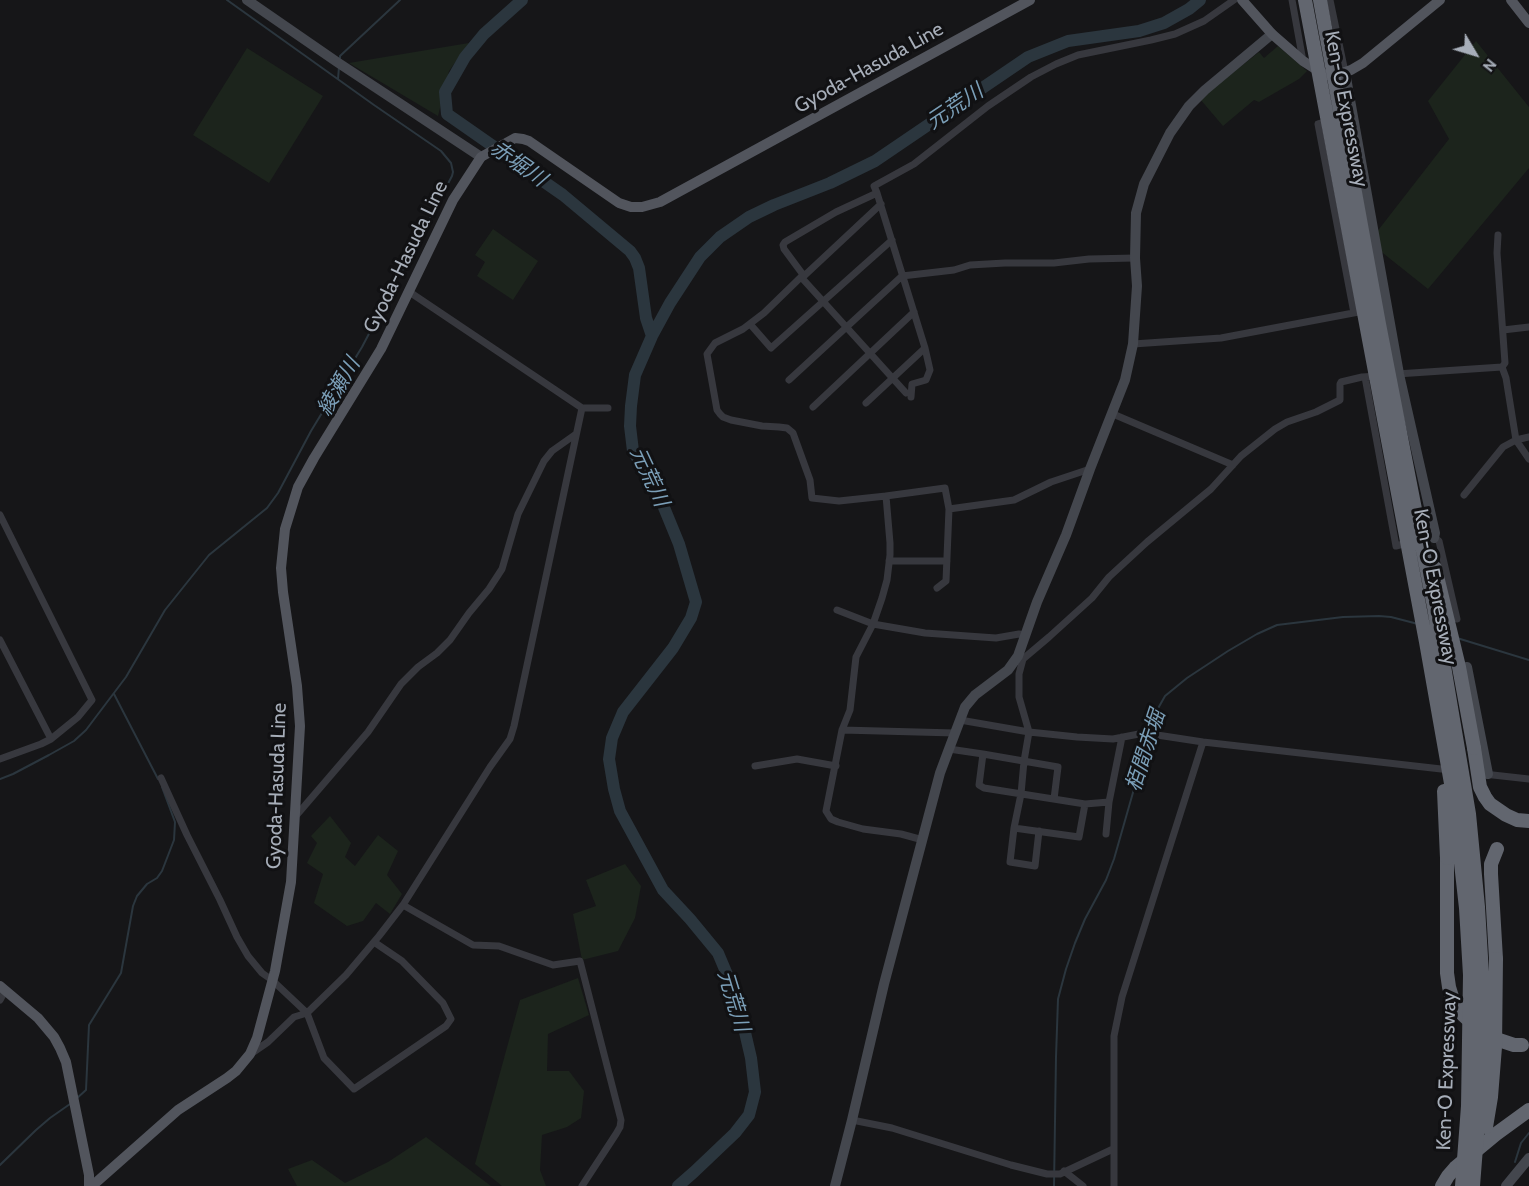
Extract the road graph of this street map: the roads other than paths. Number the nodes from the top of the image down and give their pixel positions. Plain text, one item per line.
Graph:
1 (247, 0) edge
2 (1030, 0) edge
3 (1234, 0) edge
4 (1242, 0) edge
5 (1292, 0) edge
6 (1305, 0) edge
7 (1320, 0) edge
8 (1330, 0) edge
9 (1440, 0) edge
10 (1511, 0) edge
11 (1529, 23) edge
12 (1272, 34) junction
13 (1303, 61) junction
14 (1345, 72) junction
15 (1353, 115) junction
16 (483, 156) junction
17 (877, 193) junction
18 (880, 204) junction
19 (1498, 235) dead end
20 (891, 240) junction
21 (1135, 258) junction
22 (902, 276) junction
23 (802, 277) junction
24 (408, 291) junction
25 (823, 301) junction
26 (1387, 306) junction
27 (914, 312) junction
28 (1354, 314) junction
29 (750, 324) junction
30 (847, 327) junction
31 (1529, 327) edge
32 (1503, 330) junction
33 (1134, 344) junction
34 (925, 348) junction
35 (870, 353) junction
36 (1502, 368) junction
37 (1399, 374) junction
38 (1365, 377) junction
39 (893, 378) junction
40 (789, 380) dead end
41 (866, 403) dead end
42 (813, 407) dead end
43 (582, 408) junction
44 (608, 408) dead end
45 (1113, 414) junction
46 (576, 435) junction
47 (1529, 437) edge
48 (1516, 440) junction
49 (1529, 459) edge
50 (1233, 465) junction
51 (1090, 469) junction
52 (1410, 476) junction
53 (1464, 495) dead end
54 (886, 496) junction
55 (949, 509) junction
56 (0, 515) edge
57 (1434, 538) junction
58 (889, 561) junction
59 (947, 561) junction
60 (937, 588) dead end
61 (837, 610) dead end
62 (1457, 619) dead end
63 (873, 624) junction
64 (1026, 635) junction
65 (0, 640) edge
66 (1426, 642) junction
67 (1021, 658) junction
68 (1467, 667) dead end
69 (960, 720) junction
70 (842, 730) junction
71 (1029, 732) junction
72 (955, 734) junction
73 (1122, 737) junction
74 (51, 739) junction
75 (1203, 742) junction
76 (949, 749) junction
77 (983, 754) junction
78 (0, 759) edge
79 (1024, 761) junction
80 (755, 766) dead end
81 (836, 766) junction
82 (1474, 773) dead end
83 (1486, 774) joint
84 (161, 778) dead end
85 (1529, 779) edge
86 (1021, 794) junction
87 (1054, 799) junction
88 (1109, 801) junction
89 (1085, 804) junction
90 (295, 817) junction
91 (1529, 821) edge
92 (1014, 828) junction
93 (1039, 831) junction
94 (1106, 834) dead end
95 (923, 840) junction
96 (1497, 849) dead end
97 (403, 905) junction
98 (374, 942) junction
99 (272, 980) junction
100 (2, 992) edge
101 (307, 1012) junction
102 (1522, 1045) dead end
103 (250, 1054) junction
104 (1529, 1110) edge
105 (852, 1120) junction
106 (1113, 1149) junction
107 (1529, 1158) edge
108 (1062, 1172) junction
109 (90, 1186) edge
110 (582, 1186) edge
111 (835, 1186) edge
112 (1083, 1186) edge
113 (1114, 1186) edge
114 (1442, 1186) edge
115 (1461, 1186) edge
116 (1473, 1186) edge
117 (1477, 1186) edge
118 (1506, 1186) edge

1 - 16 street
2 - 16 main road, Gyoda-Hasuda Line
3 - 17 street
4 - 12 main road
5 - 13 street
6 - 66 highway, Ken-O Expressway, bridge
7 - 52 highway, Ken-O Expressway, bridge
8 - 14 street
9 - 14 main road
10 - 11 main road
12 - 13 main road
12 - 21 street
13 - 14 main road
14 - 15 street
15 - 26 street
15 - 28 street
16 - 24 main road, Gyoda-Hasuda Line
17 - 18 street
17 - 23 street
18 - 20 street
18 - 23 street
19 - 32 street
20 - 22 street
20 - 25 street
21 - 22 street
21 - 33 street
22 - 27 street
22 - 30 street
23 - 25 street
23 - 29 street
24 - 43 street
24 - 90 main road, Gyoda-Hasuda Line
25 - 29 street
25 - 30 street
26 - 28 street
26 - 37 street
27 - 34 street
27 - 35 street
28 - 33 street
29 - 54 street
30 - 35 street
30 - 40 street
31 - 32 street
32 - 36 street
33 - 45 street
34 - 39 street
34 - 39 street
35 - 39 street
35 - 42 street
36 - 37 street
36 - 48 street
37 - 38 street
37 - 57 street
38 - 50 street
38 - 57 street
39 - 41 street
43 - 44 street
43 - 46 street
45 - 50 street
45 - 51 street
46 - 90 street
46 - 97 street
47 - 48 street
48 - 49 street
48 - 53 street
50 - 67 street
51 - 55 street
51 - 64 street
52 - 91 highway, bridge
52 - 116 highway, Ken-O Expressway, bridge
54 - 55 street
54 - 58 street
55 - 59 street
56 - 74 street
57 - 62 street
58 - 59 street
58 - 63 street
59 - 60 street
61 - 63 street
63 - 64 street
63 - 70 street
64 - 67 street
65 - 74 street
66 - 102 highway, bridge
66 - 115 highway, Ken-O Expressway, bridge
67 - 69 street
67 - 71 street
68 - 83 street
69 - 71 street
69 - 72 street
70 - 72 street
70 - 81 street
71 - 73 street
71 - 79 street
72 - 76 street
73 - 75 street
73 - 88 street
74 - 78 street
75 - 82 street
75 - 106 street
76 - 77 street
76 - 95 street
77 - 79 street
77 - 86 street
79 - 86 street
79 - 87 street
80 - 81 street
81 - 95 street
83 - 85 street
84 - 99 street
86 - 87 street
86 - 92 street
87 - 89 street
88 - 89 street
88 - 94 street
89 - 93 street
90 - 99 main road, Gyoda-Hasuda Line
92 - 93 street
92 - 93 street
95 - 105 street
96 - 117 highway, bridge
97 - 98 street
97 - 110 street
98 - 101 street
98 - 101 street
99 - 101 street
99 - 103 main road, Gyoda-Hasuda Line
100 - 109 main road
101 - 103 street
103 - 109 main road, Gyoda-Hasuda Line
104 - 114 highway
105 - 108 street
105 - 111 street
106 - 108 street
106 - 113 street
107 - 118 street
108 - 112 street

